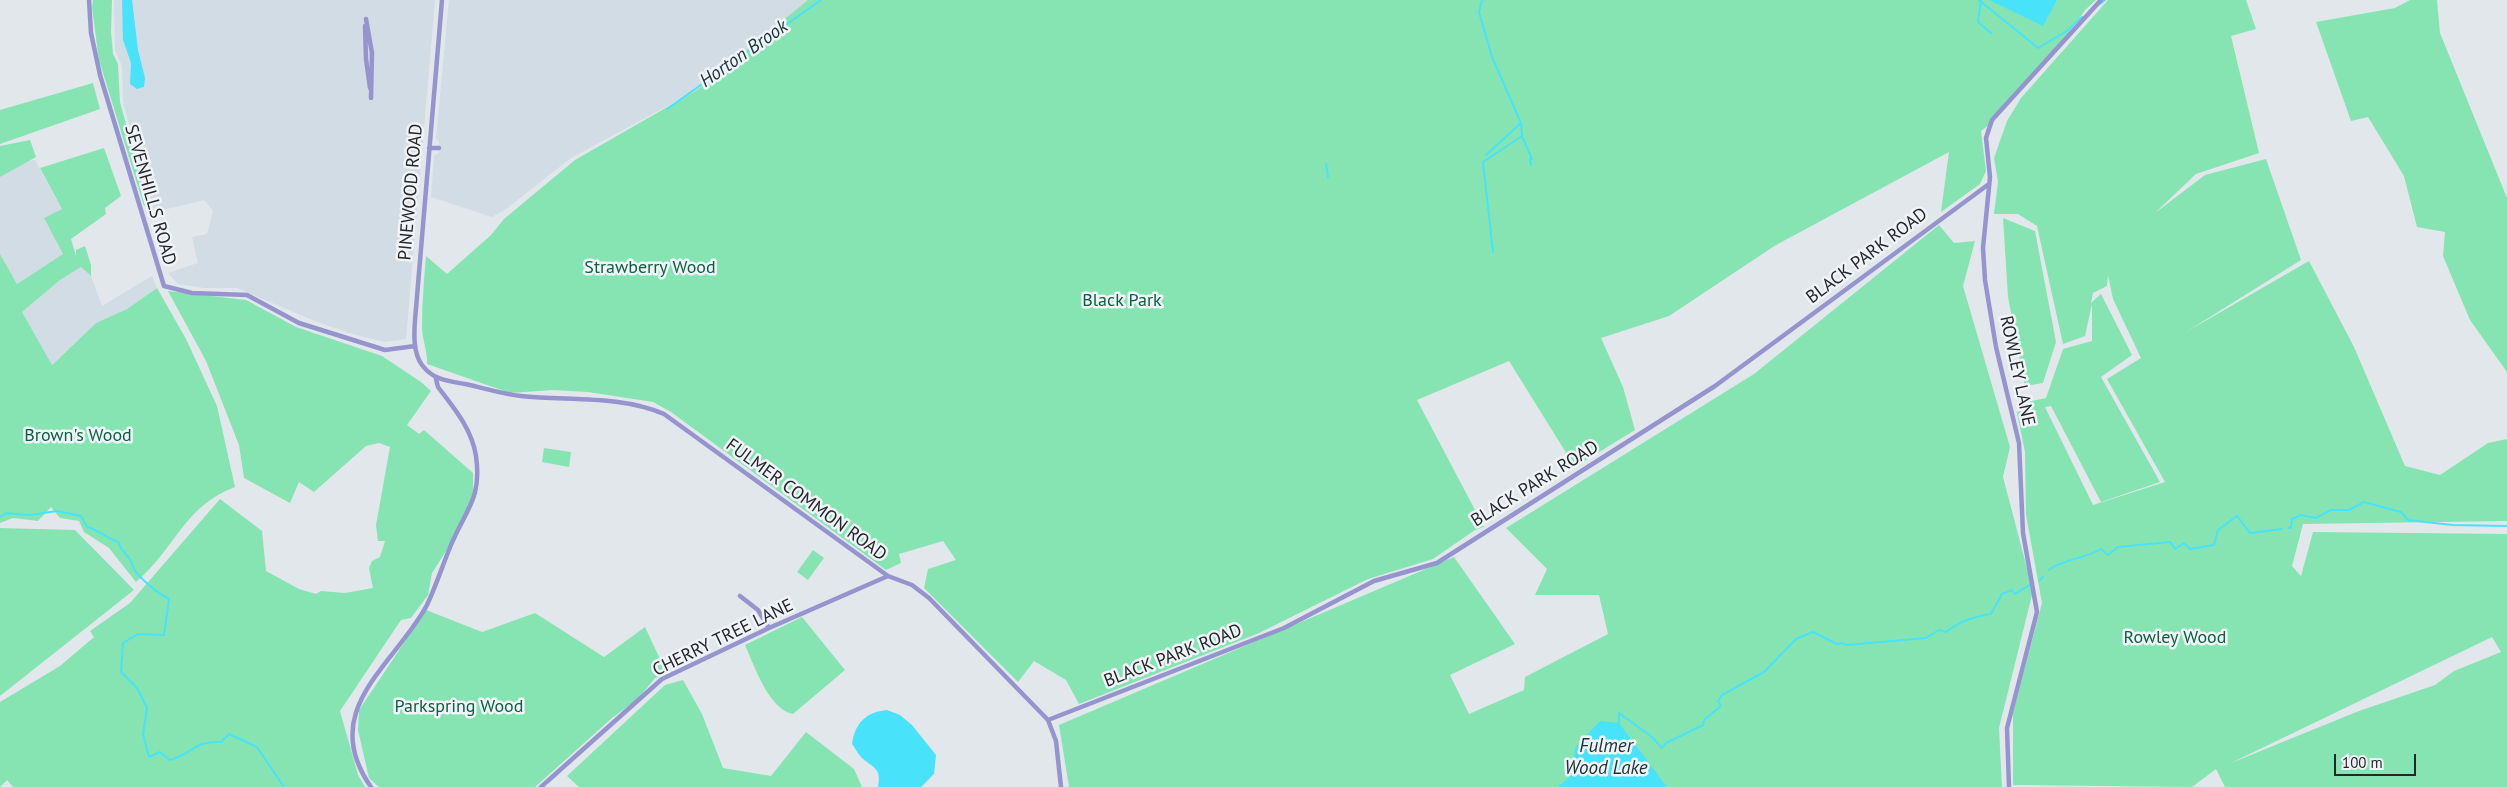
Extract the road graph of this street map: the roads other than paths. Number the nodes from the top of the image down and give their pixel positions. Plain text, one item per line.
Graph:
1 (89, 0) edge
2 (442, 0) edge
3 (2101, 0) edge
4 (366, 20) joint
5 (429, 148) junction
6 (439, 148) dead end
7 (1988, 184) junction
8 (416, 346) junction
9 (436, 379) junction
10 (888, 576) junction
11 (740, 596) dead end
12 (769, 628) junction
13 (1048, 720) junction
14 (371, 787) edge
15 (541, 787) edge
16 (1061, 787) edge
17 (2009, 787) edge

1 - 8 street, SEVENHILLS ROAD
2 - 5 street, PINEWOOD ROAD
3 - 7 street, ROWLEY LANE
4 - 4 street
5 - 6 street
5 - 8 street, PINEWOOD ROAD
7 - 13 street, BLACK PARK ROAD
7 - 17 street, ROWLEY LANE
8 - 9 street, PINEWOOD ROAD
9 - 10 street, FULMER COMMON ROAD
9 - 14 street, PINEWOOD ROAD
10 - 12 street, CHERRY TREE LANE
10 - 13 street, FULMER COMMON ROAD
11 - 12 street
12 - 15 street, CHERRY TREE LANE
13 - 16 street, FULMER COMMON ROAD

